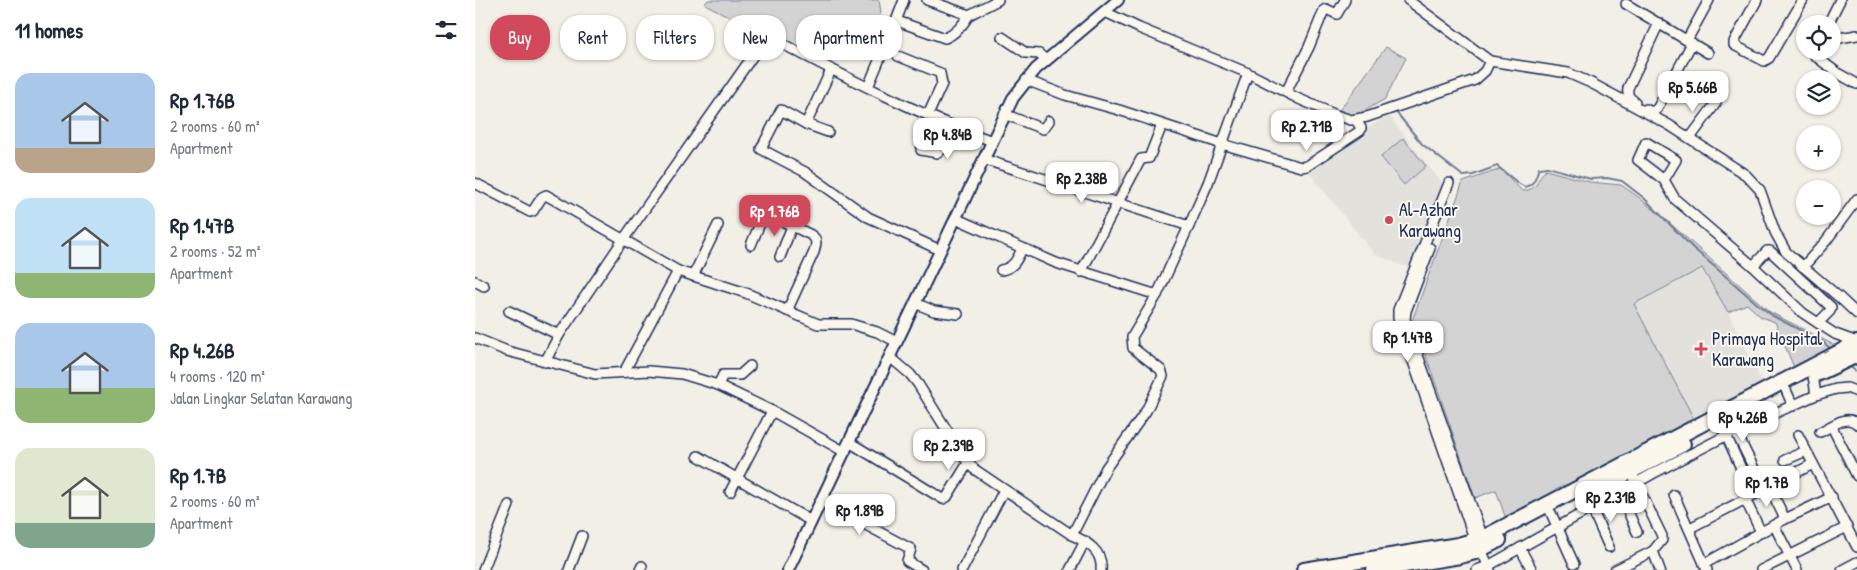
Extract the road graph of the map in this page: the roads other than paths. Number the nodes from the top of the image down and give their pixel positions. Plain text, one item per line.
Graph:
1 (903, 0) edge
2 (927, 0) edge
3 (998, 0) edge
4 (1118, 0) edge
5 (1345, 0) edge
6 (1408, 0) edge
7 (1757, 0) edge
8 (1803, 0) edge
9 (1840, 0) edge
10 (1704, 2) edge
11 (1626, 4) dead end
12 (1105, 12) junction
13 (969, 15) junction
14 (1832, 15) edge
15 (1659, 23) junction
16 (1857, 35) edge
17 (1002, 37) dead end
18 (1841, 38) edge
19 (1689, 42) junction
20 (1708, 53) dead end
21 (902, 58) edge
22 (879, 60) edge
23 (1047, 60) junction
24 (1820, 60) edge
25 (1490, 61) junction
26 (831, 70) junction
27 (1248, 73) junction
28 (1026, 80) junction
29 (1857, 84) edge
30 (868, 87) junction
31 (1286, 92) junction
32 (1716, 103) dead end
33 (1004, 114) junction
34 (928, 115) junction
35 (1356, 120) junction
36 (1049, 121) dead end
37 (806, 124) junction
38 (1163, 125) junction
39 (954, 128) junction
40 (828, 132) dead end
41 (1690, 138) junction
42 (991, 142) junction
43 (1222, 144) junction
44 (921, 150) dead end
45 (983, 159) junction
46 (1664, 180) junction
47 (475, 182) edge
48 (1451, 184) dead end
49 (1857, 200) edge
50 (1118, 202) junction
51 (955, 218) junction
52 (718, 225) dead end
53 (792, 226) junction
54 (1189, 226) junction
55 (623, 240) junction
56 (751, 245) dead end
57 (1022, 249) junction
58 (941, 250) junction
59 (780, 258) dead end
60 (1753, 266) junction
61 (1803, 267) junction
62 (1001, 270) dead end
63 (678, 271) junction
64 (1081, 272) junction
65 (693, 276) junction
66 (475, 281) edge
67 (483, 286) dead end
68 (1157, 295) junction
69 (915, 303) junction
70 (509, 311) dead end
71 (787, 311) junction
72 (958, 314) dead end
73 (1857, 314) edge
74 (1818, 323) junction
75 (559, 335) junction
76 (475, 338) edge
77 (897, 342) junction
78 (1855, 349) edge
79 (890, 357) junction
80 (545, 362) junction
81 (1826, 365) junction
82 (750, 366) dead end
83 (624, 372) junction
84 (1813, 376) junction
85 (718, 385) junction
86 (1785, 390) junction
87 (1857, 392) edge
88 (1816, 395) junction
89 (1793, 406) junction
90 (772, 411) junction
91 (1857, 424) edge
92 (1728, 427) junction
93 (1832, 427) junction
94 (1820, 432) dead end
95 (1798, 434) dead end
96 (847, 447) junction
97 (1806, 451) junction
98 (698, 456) dead end
99 (1785, 460) dead end
100 (968, 463) junction
101 (1813, 464) junction
102 (1753, 468) junction
103 (1743, 473) junction
104 (1857, 476) edge
105 (737, 477) junction
106 (1634, 477) junction
107 (1767, 488) junction
108 (1004, 490) junction
109 (730, 492) dead end
110 (1620, 493) junction
111 (1675, 495) dead end
112 (1749, 497) junction
113 (1832, 497) junction
114 (821, 501) junction
115 (509, 505) dead end
116 (1592, 509) junction
117 (1551, 513) junction
118 (1785, 519) junction
119 (811, 521) junction
120 (1774, 525) junction
121 (1558, 527) junction
122 (1847, 527) junction
123 (1690, 528) junction
124 (1637, 532) dead end
125 (1761, 532) junction
126 (1071, 535) junction
127 (582, 536) dead end
128 (1085, 542) junction
129 (1479, 542) junction
130 (1609, 547) dead end
131 (1857, 547) edge
132 (1520, 548) junction
133 (1653, 551) junction
134 (1790, 555) junction
135 (1857, 562) edge
136 (1575, 564) dead end
137 (1706, 567) edge
138 (1328, 568) edge
139 (1489, 568) edge
140 (483, 570) edge
141 (569, 570) edge
142 (788, 570) edge
143 (922, 570) edge
144 (962, 570) edge
145 (1070, 570) edge
146 (1101, 570) edge
147 (1303, 570) edge
148 (1374, 570) edge
149 (1477, 570) edge
150 (1532, 570) edge
151 (1617, 570) edge
152 (1660, 570) edge
153 (1761, 570) edge
154 (1797, 570) edge
155 (1842, 570) edge

1 - 13 street
2 - 13 street
3 - 13 street
4 - 12 street
5 - 31 street
6 - 25 street
7 - 8 street
9 - 14 street
10 - 19 street
11 - 15 street
12 - 23 street
12 - 27 street
15 - 19 street
15 - 19 street
16 - 18 street
17 - 23 street
19 - 20 street
21 - 34 street
22 - 30 street
23 - 28 street
24 - 29 street
25 - 35 street
25 - 41 street
26 - 30 street
26 - 37 street
26 - 55 street
27 - 31 street
27 - 43 street
28 - 33 street
28 - 38 street
30 - 34 street
31 - 35 street
32 - 41 street
33 - 36 street
33 - 42 street
34 - 39 street
35 - 43 street
37 - 40 street
37 - 58 street
38 - 43 street
38 - 50 street
39 - 42 street
39 - 44 street
41 - 61 street
42 - 45 street
43 - 54 street
45 - 50 street
45 - 51 street
46 - 46 street
46 - 60 street
47 - 55 street
48 - 129 street
49 - 61 street
50 - 54 street
50 - 64 street
51 - 57 street
51 - 58 street
52 - 65 street
53 - 56 street
53 - 59 street
53 - 71 street
54 - 68 street
55 - 63 street
55 - 75 street
57 - 62 street
57 - 64 street
58 - 69 street
60 - 74 street
60 - 74 street
61 - 73 street
63 - 65 street
63 - 83 street
64 - 68 street
65 - 71 street
66 - 67 street
68 - 126 street
69 - 72 street
69 - 77 street
70 - 75 street
71 - 77 street
74 - 78 street
75 - 80 street
76 - 80 street
77 - 79 street
78 - 81 main road
79 - 96 street
79 - 100 street
80 - 83 street
81 - 84 main road
81 - 129 main road
82 - 85 street
83 - 85 street
84 - 86 main road
84 - 88 street
85 - 90 street
86 - 89 street
86 - 92 main road
87 - 88 street
88 - 89 street
89 - 92 street
90 - 96 street
90 - 105 street
91 - 93 street
92 - 102 street
92 - 103 street
92 - 106 main road
93 - 94 street
93 - 104 street
95 - 97 street
96 - 100 street
96 - 114 street
97 - 99 street
97 - 101 street
98 - 105 street
100 - 108 street
101 - 107 street
101 - 113 street
102 - 103 street
102 - 107 street
103 - 112 street
105 - 109 street
105 - 119 street
106 - 110 street
106 - 117 main road
106 - 133 street
107 - 112 street
107 - 118 street
108 - 126 street
108 - 144 street
110 - 116 street
110 - 124 street
111 - 123 street
112 - 123 street
112 - 125 street
113 - 118 street
113 - 122 street
114 - 119 street
114 - 143 street
115 - 140 street
116 - 121 street
116 - 130 street
117 - 121 street
117 - 129 main road
118 - 120 street
119 - 142 street
120 - 125 street
120 - 134 street
121 - 132 street
121 - 136 street
122 - 131 street
122 - 134 street
123 - 137 street
125 - 137 street
126 - 128 street
127 - 141 street
128 - 145 street
128 - 146 street
129 - 138 main road
129 - 139 street
129 - 148 main road
132 - 139 street
132 - 150 street
133 - 151 street
133 - 152 street
134 - 153 street
134 - 154 street
135 - 155 street
138 - 147 main road
139 - 149 street

